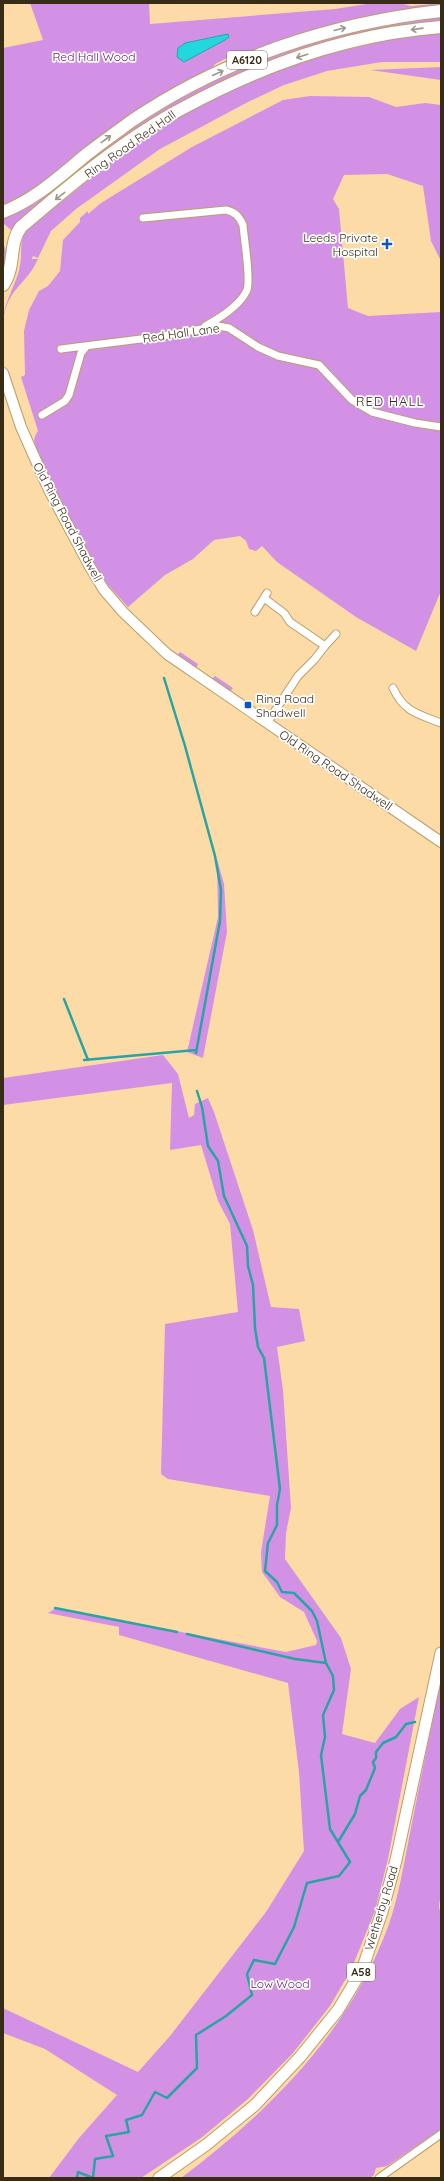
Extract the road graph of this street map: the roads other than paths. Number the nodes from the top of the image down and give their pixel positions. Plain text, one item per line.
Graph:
1 (441, 11) edge
2 (441, 27) edge
3 (3, 212) edge
4 (143, 218) dead end
5 (3, 239) edge
6 (12, 256) junction
7 (4, 287) edge
8 (200, 328) junction
9 (86, 347) junction
10 (61, 349) dead end
11 (3, 372) edge
12 (42, 415) dead end
13 (441, 427) edge
14 (255, 612) dead end
15 (336, 634) dead end
16 (325, 646) junction
17 (393, 688) dead end
18 (267, 723) junction
19 (441, 723) edge
20 (441, 842) edge
21 (441, 1653) edge
22 (441, 2134) edge
23 (159, 2178) edge
24 (379, 2178) edge

3 -> 1 highway, Ring Road Red Hall / A6120
2 -> 6 highway, Ring Road Red Hall / A6120
4 - 8 street
5 - 6 highway
6 - 7 highway, Ring Road Red Hall
8 - 9 street, Red Hall Lane
8 - 13 street, Red Hall Lane
9 - 10 street, Red Hall Lane
9 - 12 street
11 - 18 main road, Old Ring Road Shadwell
14 - 16 street
15 - 16 street
16 - 18 street
17 - 19 street
18 - 20 main road, Old Ring Road Shadwell
21 - 23 main road, Wetherby Road / A58
22 - 24 street

